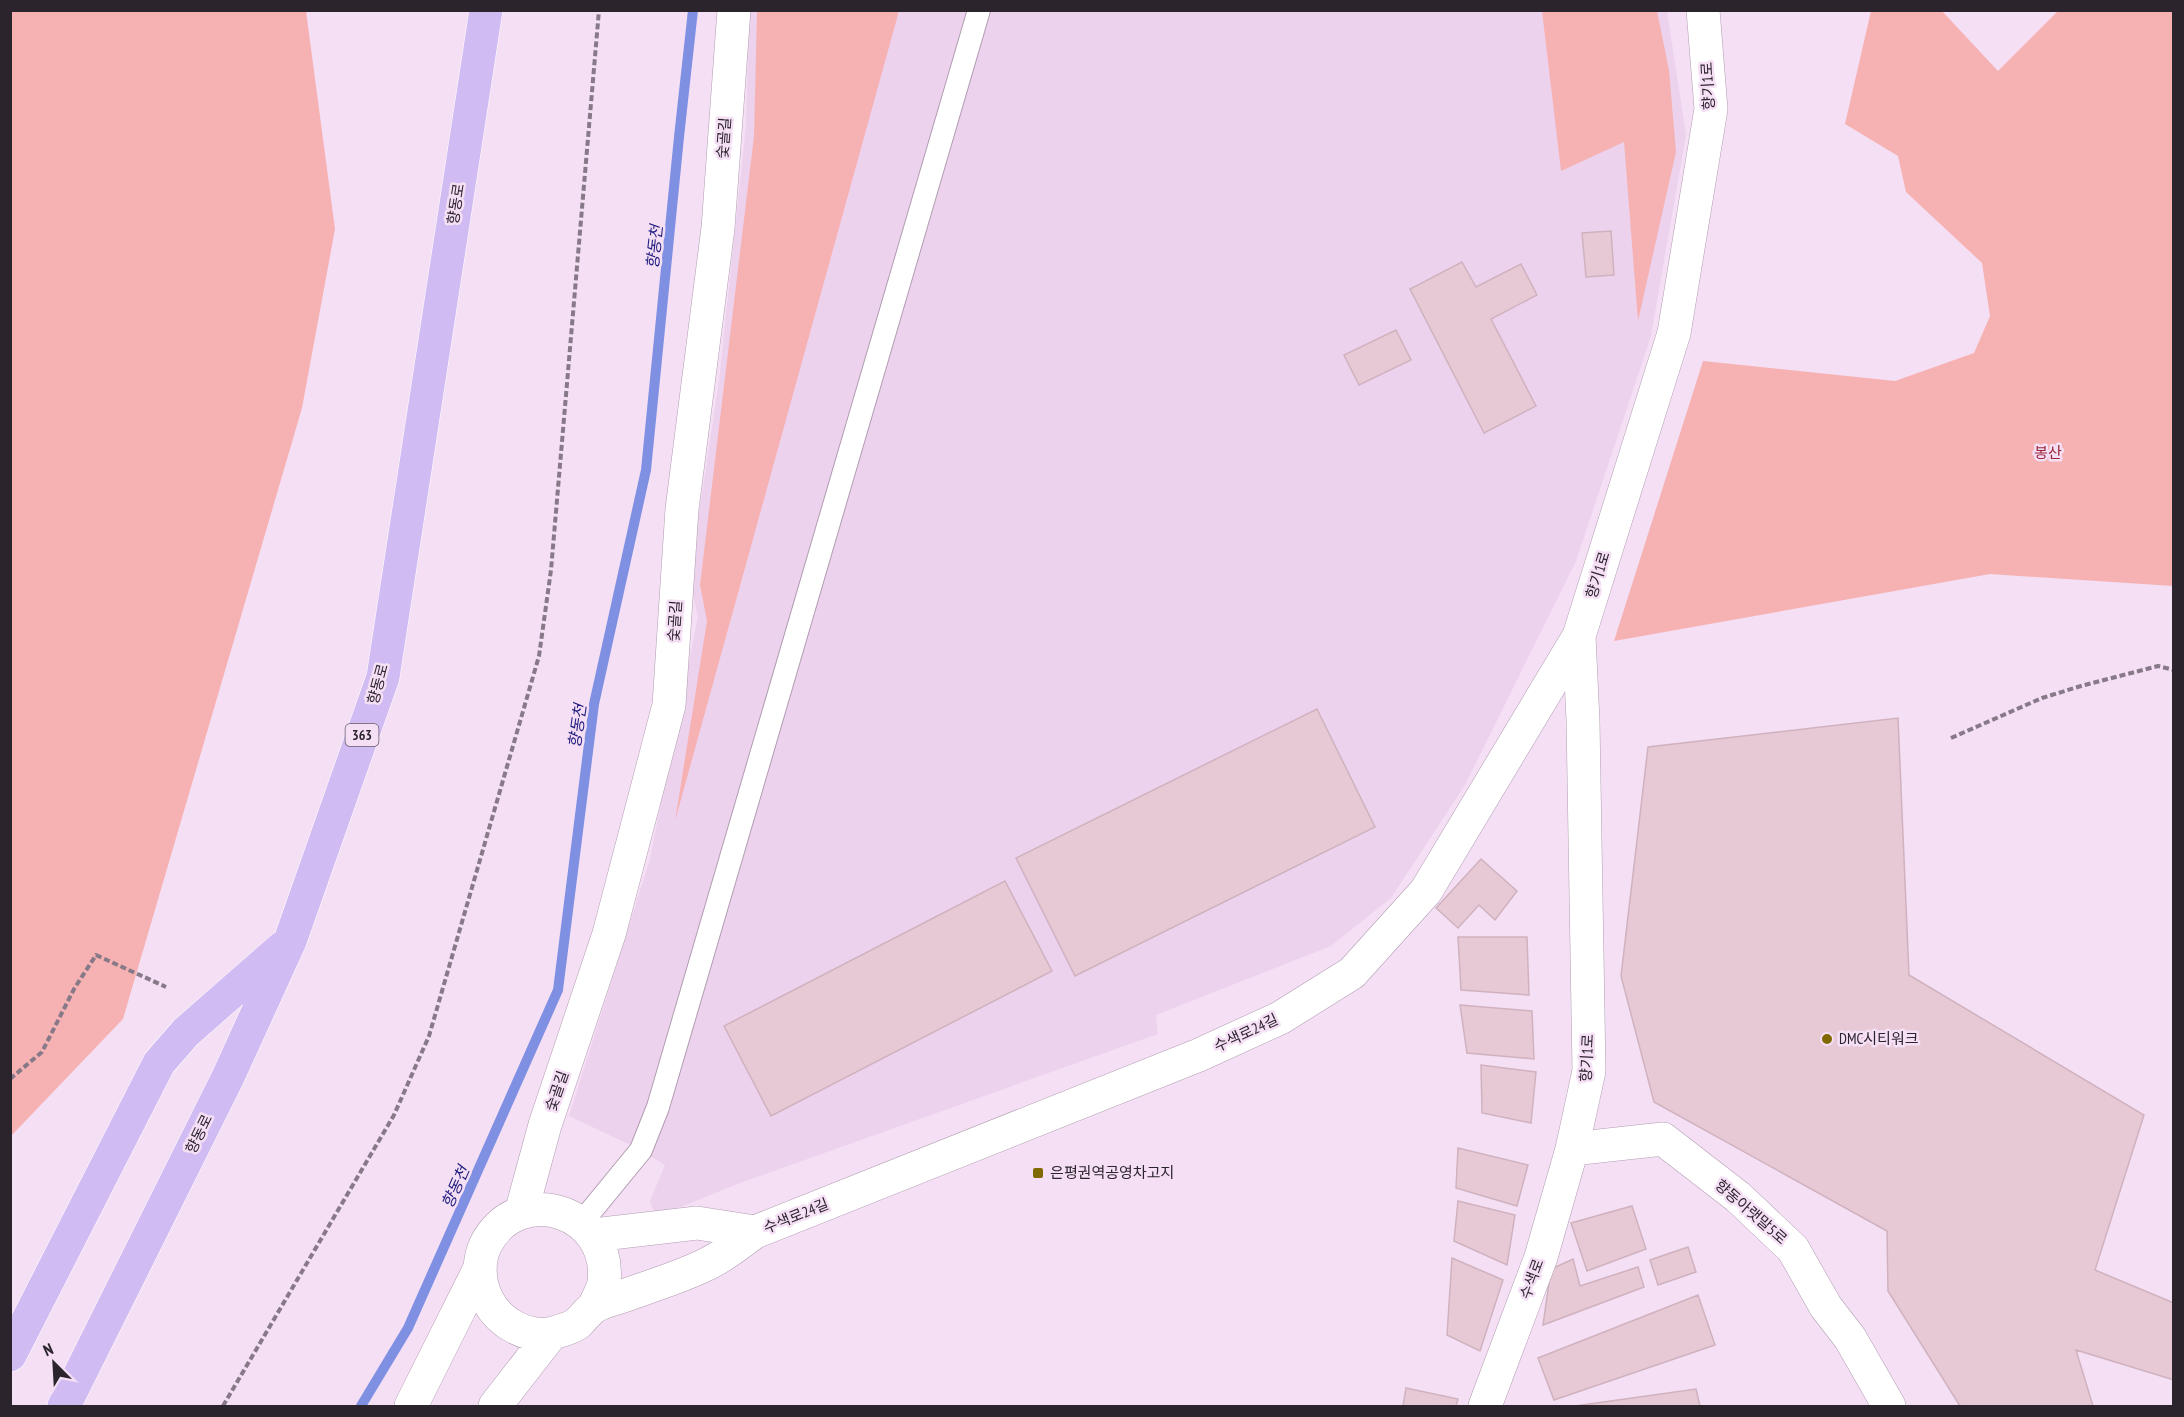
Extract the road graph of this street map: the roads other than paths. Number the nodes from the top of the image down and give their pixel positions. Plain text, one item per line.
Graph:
1 (486, 10) edge
2 (734, 10) edge
3 (979, 10) edge
4 (1703, 10) edge
5 (1579, 636) junction
6 (290, 941) junction
7 (1572, 1149) junction
8 (521, 1213) junction
9 (588, 1229) junction
10 (755, 1232) junction
11 (480, 1269) junction
12 (594, 1307) junction
13 (551, 1334) junction
14 (10, 1355) edge
15 (64, 1407) edge
16 (411, 1407) edge
17 (495, 1407) edge
18 (1485, 1407) edge
19 (1889, 1407) edge

1 - 6 main road, 향동로 / 363
2 - 8 street, 숯골길
3 - 9 lane
4 - 5 street, 향기1로
5 - 7 street, 향기1로
5 - 10 street, 수색로24길
6 - 14 main road
6 - 15 main road, 향동로 / 363
7 - 18 street, 수색로
7 - 19 street, 향동아랫말5로
8 - 9 street, 수색로24길
8 - 11 street
9 - 10 street, 수색로24길
9 - 12 street, 수색로24길
10 - 12 street, 수색로24길
11 - 13 street
11 - 16 street
12 - 13 street, 수색로24길
13 - 17 street, 수색로24길

